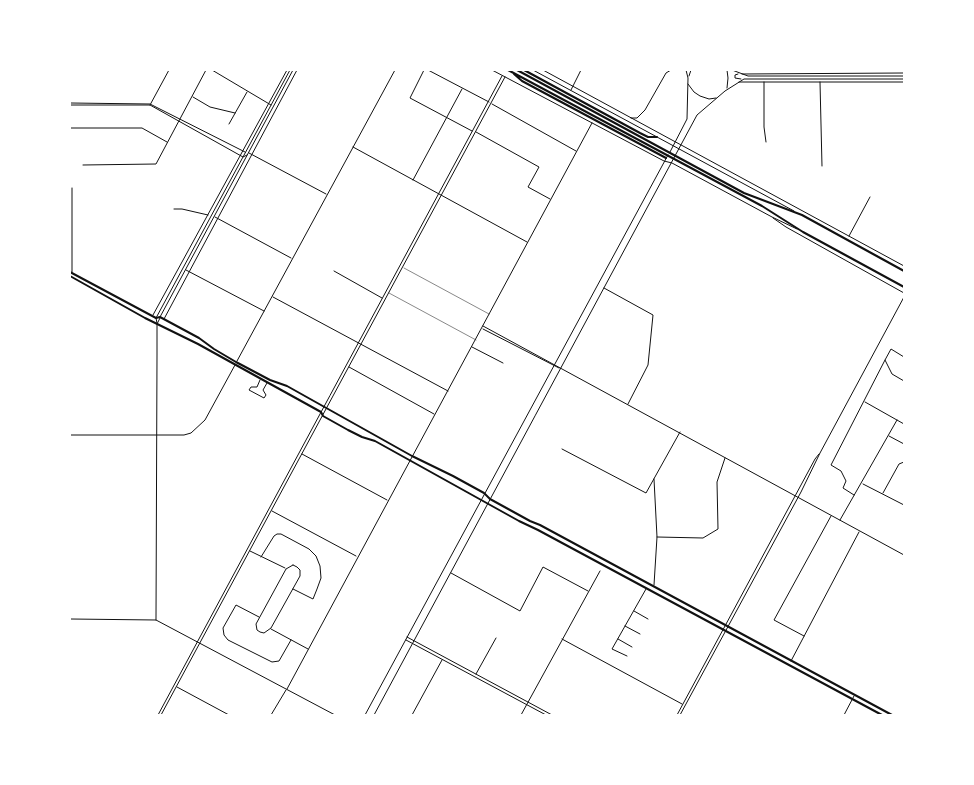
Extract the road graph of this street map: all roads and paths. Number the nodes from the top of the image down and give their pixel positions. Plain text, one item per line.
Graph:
1 (169, 70) edge
2 (206, 70) edge
3 (212, 70) edge
4 (287, 70) edge
5 (292, 70) edge
6 (297, 70) edge
7 (395, 70) edge
8 (424, 70) edge
9 (428, 70) edge
10 (492, 70) edge
11 (517, 70) edge
12 (524, 70) edge
13 (533, 70) edge
14 (543, 70) edge
15 (582, 70) edge
16 (671, 70) edge
17 (686, 70) edge
18 (691, 70) edge
19 (727, 70) edge
20 (732, 70) edge
21 (509, 71) edge
22 (904, 73) edge
23 (742, 74) junction
24 (504, 76) junction
25 (688, 78) junction
26 (744, 79) junction
27 (904, 79) edge
28 (764, 82) junction
29 (820, 82) junction
30 (688, 84) junction
31 (734, 84) junction
32 (573, 86) junction
33 (462, 88) junction
34 (570, 90) junction
35 (725, 91) junction
36 (247, 92) junction
37 (192, 97) junction
38 (718, 97) junction
39 (490, 103) junction
40 (70, 104) edge
41 (150, 104) junction
42 (268, 104) junction
43 (271, 105) junction
44 (235, 113) junction
45 (446, 118) junction
46 (631, 118) junction
47 (180, 120) junction
48 (592, 123) junction
49 (229, 124) dead end
50 (70, 128) edge
51 (474, 132) junction
52 (657, 137) junction
53 (675, 141) junction
54 (168, 142) junction
55 (766, 142) dead end
56 (681, 144) junction
57 (674, 145) junction
58 (352, 147) junction
59 (679, 148) junction
60 (243, 151) junction
61 (577, 151) junction
62 (245, 153) junction
63 (250, 154) junction
64 (240, 156) junction
65 (243, 157) junction
66 (665, 160) junction
67 (672, 163) junction
68 (83, 165) dead end
69 (822, 166) dead end
70 (413, 180) junction
71 (72, 188) dead end
72 (326, 194) junction
73 (440, 195) junction
74 (870, 197) dead end
75 (550, 200) junction
76 (174, 209) dead end
77 (208, 215) junction
78 (802, 215) junction
79 (211, 216) junction
80 (216, 217) junction
81 (772, 217) junction
82 (803, 232) junction
83 (849, 236) junction
84 (527, 242) junction
85 (292, 259) junction
86 (904, 266) edge
87 (403, 267) junction
88 (186, 269) junction
89 (189, 271) junction
90 (334, 271) dead end
91 (904, 271) edge
92 (71, 272) edge
93 (70, 276) edge
94 (904, 287) edge
95 (604, 288) junction
96 (389, 293) junction
97 (904, 293) edge
98 (272, 296) junction
99 (904, 297) edge
100 (382, 299) junction
101 (264, 311) junction
102 (490, 314) junction
103 (152, 316) junction
104 (158, 317) junction
105 (164, 319) junction
106 (158, 324) junction
107 (484, 326) junction
108 (482, 328) junction
109 (476, 340) junction
110 (361, 344) junction
111 (472, 347) junction
112 (904, 356) edge
113 (885, 360) junction
114 (236, 362) junction
115 (503, 363) dead end
116 (235, 365) junction
117 (554, 365) junction
118 (349, 368) junction
119 (561, 368) junction
120 (261, 379) junction
121 (904, 381) edge
122 (267, 382) junction
123 (448, 391) junction
124 (864, 402) junction
125 (628, 404) junction
126 (325, 408) junction
127 (321, 412) junction
128 (434, 414) junction
129 (323, 416) junction
130 (897, 420) junction
131 (904, 424) edge
132 (680, 432) junction
133 (70, 435) edge
134 (156, 435) junction
135 (888, 435) junction
136 (904, 444) edge
137 (562, 450) dead end
138 (300, 453) junction
139 (820, 453) junction
140 (412, 456) junction
141 (725, 457) junction
142 (410, 460) junction
143 (904, 462) edge
144 (654, 478) junction
145 (861, 483) junction
146 (484, 493) junction
147 (883, 494) junction
148 (854, 495) junction
149 (795, 496) junction
150 (798, 497) junction
151 (481, 499) junction
152 (490, 499) junction
153 (387, 500) junction
154 (487, 504) junction
155 (904, 505) edge
156 (270, 510) junction
157 (831, 516) junction
158 (840, 520) junction
159 (860, 531) junction
160 (656, 537) junction
161 (249, 551) junction
162 (904, 555) edge
163 (261, 557) junction
164 (358, 557) junction
165 (286, 569) junction
166 (600, 571) dead end
167 (450, 573) junction
168 (654, 587) junction
169 (293, 588) junction
170 (646, 588) junction
171 (588, 591) junction
172 (633, 611) junction
173 (259, 617) junction
174 (70, 619) edge
175 (648, 619) dead end
176 (156, 620) junction
177 (624, 626) junction
178 (727, 626) junction
179 (271, 628) junction
180 (724, 630) junction
181 (640, 634) dead end
182 (804, 636) junction
183 (407, 637) junction
184 (496, 638) dead end
185 (618, 638) junction
186 (562, 639) junction
187 (291, 640) junction
188 (405, 640) junction
189 (413, 640) junction
190 (199, 642) junction
191 (412, 643) junction
192 (632, 647) dead end
193 (308, 649) junction
194 (627, 656) dead end
195 (442, 659) junction
196 (791, 660) junction
197 (475, 675) junction
198 (175, 686) junction
199 (287, 689) junction
200 (854, 695) junction
201 (853, 698) junction
202 (528, 702) junction
203 (527, 705) junction
204 (684, 705) junction
205 (158, 715) edge
206 (161, 715) edge
207 (229, 715) edge
208 (271, 715) edge
209 (335, 715) edge
210 (365, 715) edge
211 (374, 715) edge
212 (412, 715) edge
213 (521, 715) edge
214 (546, 715) edge
215 (552, 715) edge
216 (678, 715) edge
217 (844, 715) edge
218 (882, 715) edge
219 (892, 715) edge

1 - 41 street
2 - 37 street
3 - 36 street
4 - 42 street
5 - 43 street
5 - 63 street
6 - 63 street
7 - 58 street
8 - 45 street
9 - 33 street
10 - 24 street
11 - 78 main road
12 - 52 main road
13 - 34 street
14 - 32 street
15 - 32 street
16 - 46 street
17 - 25 street
18 - 25 street
19 - 35 street
20 - 23 street
21 - 66 main road
21 - 82 main road
22 - 23 street
23 - 26 street
23 - 27 street
24 - 39 street
24 - 48 street
25 - 30 street
26 - 27 street
26 - 31 street
27 - 29 street
28 - 29 street
28 - 31 street
28 - 55 street
29 - 69 street
30 - 38 street
30 - 53 street
31 - 35 street
32 - 34 street
32 - 46 street
33 - 39 street
33 - 45 street
34 - 52 street
35 - 38 street
36 - 42 street
36 - 44 street
37 - 44 street
37 - 47 street
38 - 56 street
39 - 51 street
39 - 61 street
40 - 41 street
41 - 47 street
42 - 43 street
42 - 60 street
43 - 62 street
44 - 49 street
45 - 51 street
45 - 70 street
46 - 53 street
47 - 54 street
47 - 60 street
47 - 64 street
48 - 61 street
48 - 66 street
50 - 54 street
51 - 73 street
51 - 75 street
52 - 57 street
53 - 56 street
53 - 57 street
54 - 68 street
56 - 59 street
56 - 83 street
57 - 59 street
57 - 66 street
58 - 70 street
58 - 72 street
59 - 67 street
59 - 78 street
60 - 62 street
60 - 64 street
61 - 75 street
62 - 63 street
62 - 65 street
63 - 65 street
63 - 72 street
63 - 80 street
64 - 65 street
64 - 77 street
65 - 79 street
66 - 67 street
66 - 117 street
67 - 81 street
67 - 95 street
70 - 73 street
71 - 92 street
72 - 85 street
73 - 84 street
73 - 87 street
73 - 100 street
74 - 83 street
75 - 84 street
76 - 77 street
77 - 79 street
77 - 103 street
78 - 91 main road
79 - 104 street
80 - 85 street
80 - 88 street
80 - 89 street
81 - 82 street
81 - 97 street
82 - 94 main road
83 - 86 street
84 - 102 street
85 - 98 street
87 - 96 street
87 - 102 street
88 - 89 street
88 - 104 street
89 - 101 street
89 - 105 street
90 - 100 street
92 - 103 main road
93 - 106 main road
95 - 119 street
95 - 125 street
96 - 109 street
96 - 110 street
98 - 101 street
98 - 110 street
99 - 139 street
100 - 110 street
101 - 114 street
102 - 107 street
103 - 104 main road
104 - 105 main road
104 - 106 street
105 - 114 main road
106 - 116 main road
106 - 134 street
107 - 108 street
107 - 117 street
108 - 109 street
108 - 117 street
109 - 111 street
110 - 118 street
110 - 123 street
110 - 126 street
111 - 115 street
111 - 123 street
112 - 113 street
113 - 121 street
113 - 124 street
114 - 116 street
114 - 126 main road
116 - 120 main road
116 - 134 street
117 - 119 street
117 - 146 street
118 - 126 street
118 - 128 street
119 - 125 street
119 - 152 street
120 - 122 main road
120 - 122 street
122 - 127 main road
123 - 128 street
124 - 130 street
124 - 148 street
125 - 132 street
126 - 127 street
126 - 129 street
126 - 140 main road
127 - 129 main road
127 - 138 street
128 - 140 street
129 - 138 street
129 - 142 main road
130 - 131 street
130 - 135 street
132 - 141 street
132 - 144 street
133 - 134 street
134 - 176 street
135 - 136 street
135 - 145 street
137 - 144 street
138 - 153 street
138 - 156 street
139 - 149 street
139 - 150 street
140 - 142 street
140 - 146 main road
141 - 149 street
141 - 160 street
142 - 151 main road
142 - 153 street
143 - 147 street
144 - 160 street
145 - 147 street
145 - 148 street
146 - 151 street
146 - 152 main road
147 - 155 street
148 - 158 street
149 - 150 street
149 - 178 street
150 - 157 street
150 - 178 street
151 - 154 main road
151 - 183 street
152 - 154 street
152 - 168 main road
153 - 164 street
154 - 167 street
154 - 170 main road
156 - 161 street
156 - 164 street
156 - 190 street
157 - 158 street
157 - 182 street
158 - 159 street
159 - 162 street
159 - 182 street
160 - 168 street
161 - 163 street
161 - 190 street
163 - 165 street
163 - 169 street
164 - 193 street
165 - 169 street
165 - 173 street
166 - 171 street
167 - 171 street
167 - 189 street
168 - 178 main road
169 - 179 street
170 - 172 street
170 - 180 main road
171 - 186 street
172 - 175 street
172 - 177 street
173 - 179 street
173 - 187 street
174 - 176 street
176 - 190 street
177 - 181 street
177 - 185 street
178 - 180 street
178 - 196 main road
179 - 187 street
180 - 201 main road
180 - 204 street
182 - 196 street
183 - 188 street
183 - 189 street
184 - 197 street
185 - 192 street
185 - 194 street
186 - 202 street
186 - 204 street
187 - 193 street
188 - 191 street
188 - 210 street
189 - 191 street
189 - 197 street
190 - 198 street
190 - 199 street
191 - 195 street
191 - 211 street
193 - 199 street
195 - 197 street
195 - 212 street
196 - 200 main road
197 - 202 street
197 - 203 street
198 - 205 street
198 - 206 street
198 - 207 street
199 - 208 street
199 - 209 street
200 - 201 street
200 - 219 main road
201 - 217 street
201 - 218 main road
202 - 203 street
202 - 215 street
203 - 213 street
203 - 214 street
204 - 216 street

